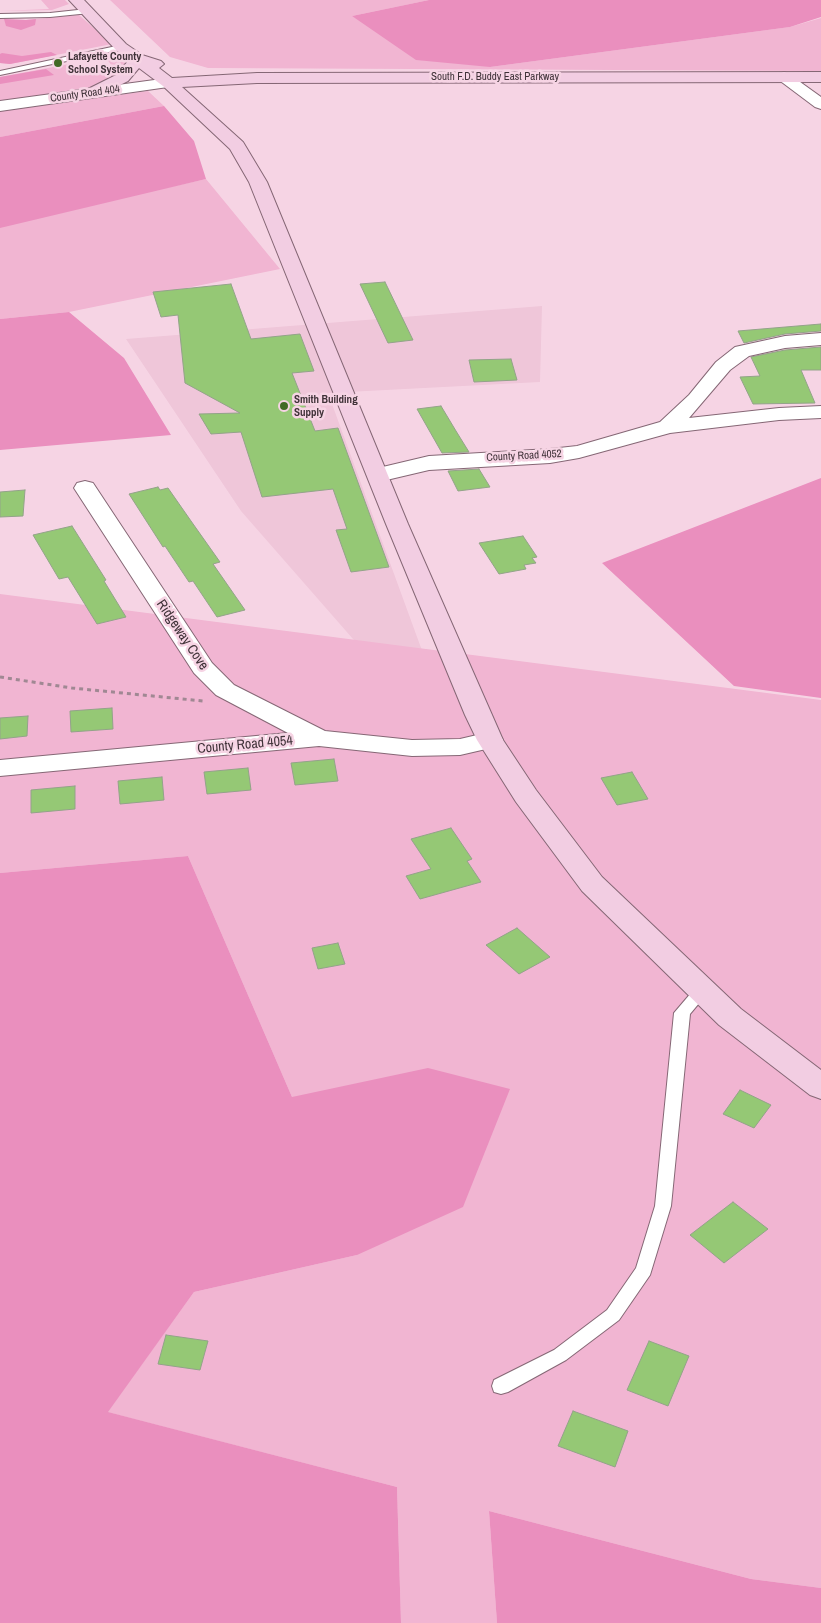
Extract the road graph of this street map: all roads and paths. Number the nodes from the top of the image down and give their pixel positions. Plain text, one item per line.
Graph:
1 (79, 4) edge
2 (50, 15) junction
3 (0, 16) edge
4 (130, 53) junction
5 (0, 66) edge
6 (18, 69) junction
7 (0, 72) edge
8 (784, 77) junction
9 (821, 77) edge
10 (257, 78) junction
11 (170, 83) junction
12 (94, 92) junction
13 (207, 103) junction
14 (821, 104) edge
15 (0, 106) edge
16 (821, 339) edge
17 (821, 412) edge
18 (668, 427) junction
19 (378, 475) junction
20 (85, 488) dead end
21 (0, 677) edge
22 (208, 701) dead end
23 (319, 738) junction
24 (490, 740) junction
25 (0, 768) edge
26 (702, 990) junction
27 (821, 1087) edge
28 (501, 1386) dead end

1 - 2 lane
1 - 2 lane
1 - 4 main road
2 - 3 lane
4 - 6 lane
4 - 10 main road
4 - 11 main road
4 - 12 main road
5 - 6 lane
6 - 7 lane
8 - 9 main road, South F.D. Buddy East Parkway
8 - 10 main road, South F.D. Buddy East Parkway
8 - 14 street
10 - 11 main road, South F.D. Buddy East Parkway
10 - 13 main road
11 - 12 street, County Road 404
11 - 13 main road
12 - 15 street, County Road 404
13 - 19 main road
16 - 18 street, County Road 4052
17 - 18 street, County Road 4052
18 - 19 street, County Road 4052
19 - 24 main road
20 - 23 street, Ridgeway Cove
21 - 22 path
23 - 24 street, County Road 4054
23 - 25 street, County Road 4054
24 - 26 main road
26 - 27 main road
26 - 28 lane

